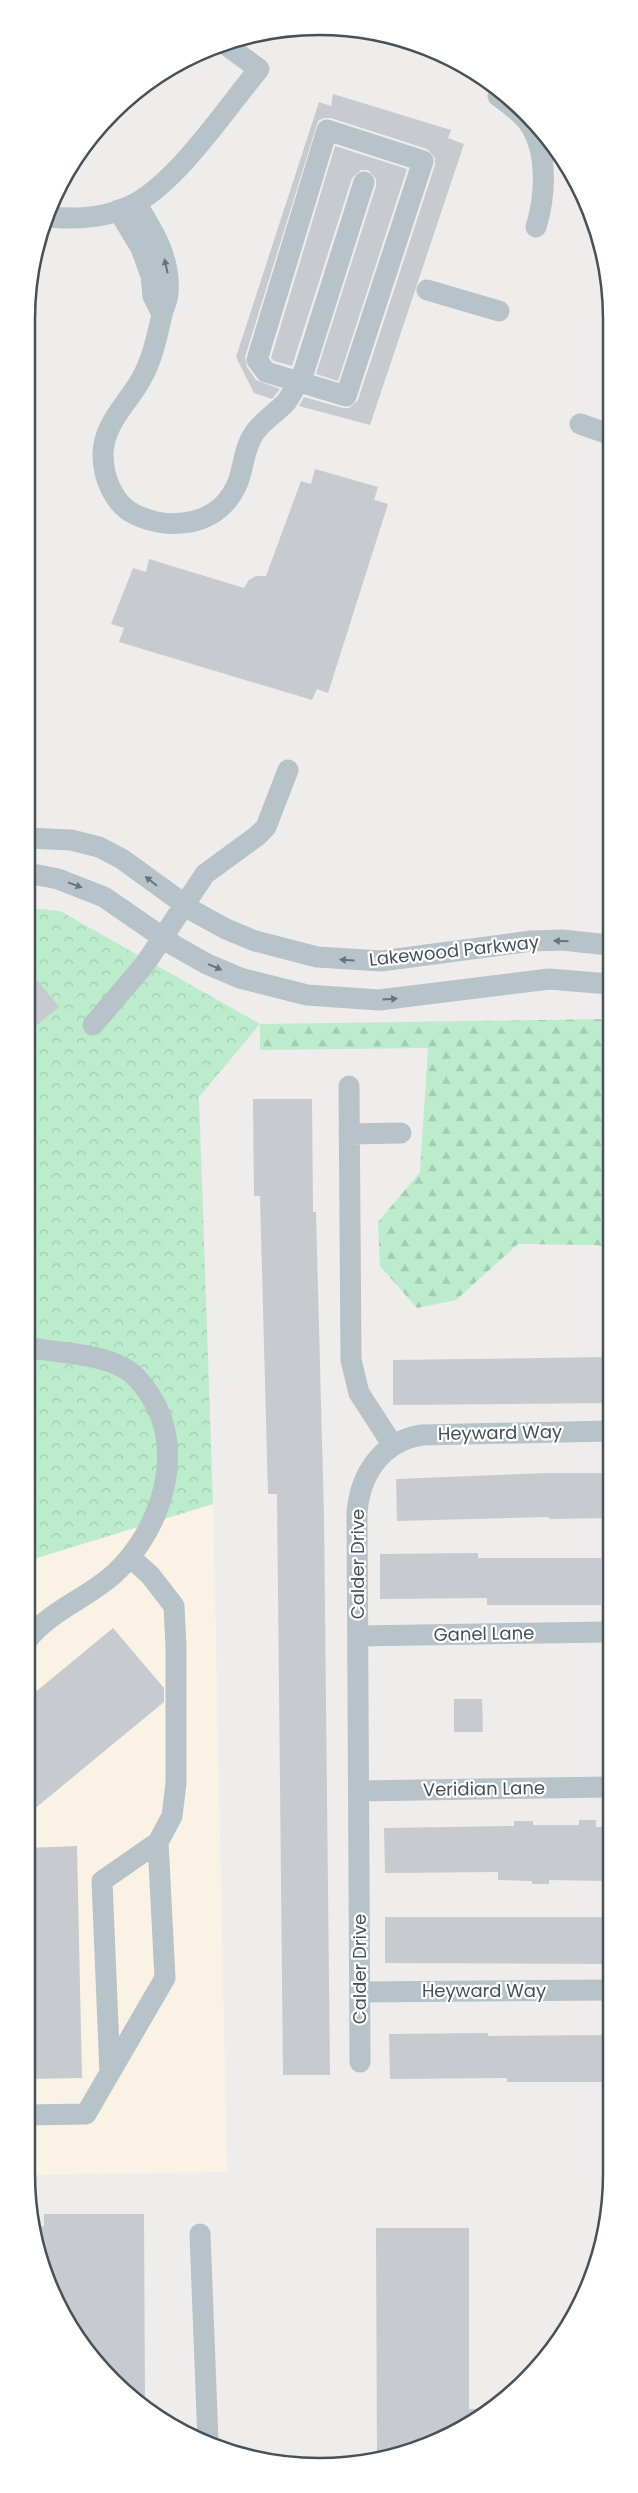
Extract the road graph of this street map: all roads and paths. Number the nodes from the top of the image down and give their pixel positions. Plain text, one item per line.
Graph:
1 (231, 49) edge
2 (532, 131) edge
3 (364, 182) dead end
4 (127, 206) junction
5 (54, 217) edge
6 (536, 227) dead end
7 (427, 290) dead end
8 (499, 311) dead end
9 (298, 382) junction
10 (580, 424) dead end
11 (603, 432) edge
12 (288, 770) dead end
13 (35, 838) edge
14 (35, 874) edge
15 (183, 904) junction
16 (163, 937) junction
17 (603, 944) edge
18 (603, 984) edge
19 (93, 1025) dead end
20 (349, 1086) dead end
21 (401, 1133) dead end
22 (349, 1134) junction
23 (35, 1348) edge
24 (603, 1430) edge
25 (392, 1444) junction
26 (130, 1557) junction
27 (35, 1632) edge
28 (603, 1632) edge
29 (358, 1636) junction
30 (603, 1787) edge
31 (359, 1790) junction
32 (158, 1842) junction
33 (603, 1990) edge
34 (360, 1992) junction
35 (360, 2062) dead end
36 (110, 2073) junction
37 (35, 2115) edge
38 (200, 2234) dead end
39 (208, 2435) edge

1 - 4 street
2 - 6 street
3 - 9 street
4 - 5 street
4 - 9 street
7 - 8 street
9 - 9 street
10 - 11 street
12 - 15 street
15 -> 13 street, Lakewood Parkway
14 -> 16 street
15 - 16 street
17 -> 15 street, Lakewood Parkway
16 -> 18 street
16 - 19 street
20 - 22 street
21 - 22 street
22 - 25 street
23 - 26 street
24 - 25 street, Heyward Way
25 - 29 street, Calder Drive
26 - 27 street
26 - 32 street
28 - 29 street, Ganel Lane
29 - 31 street, Calder Drive
30 - 31 street, Veridian Lane
31 - 34 street, Calder Drive
32 - 36 street
32 - 36 street
33 - 34 street, Heyward Way
34 - 35 street, Calder Drive
36 - 37 street
38 - 39 street

